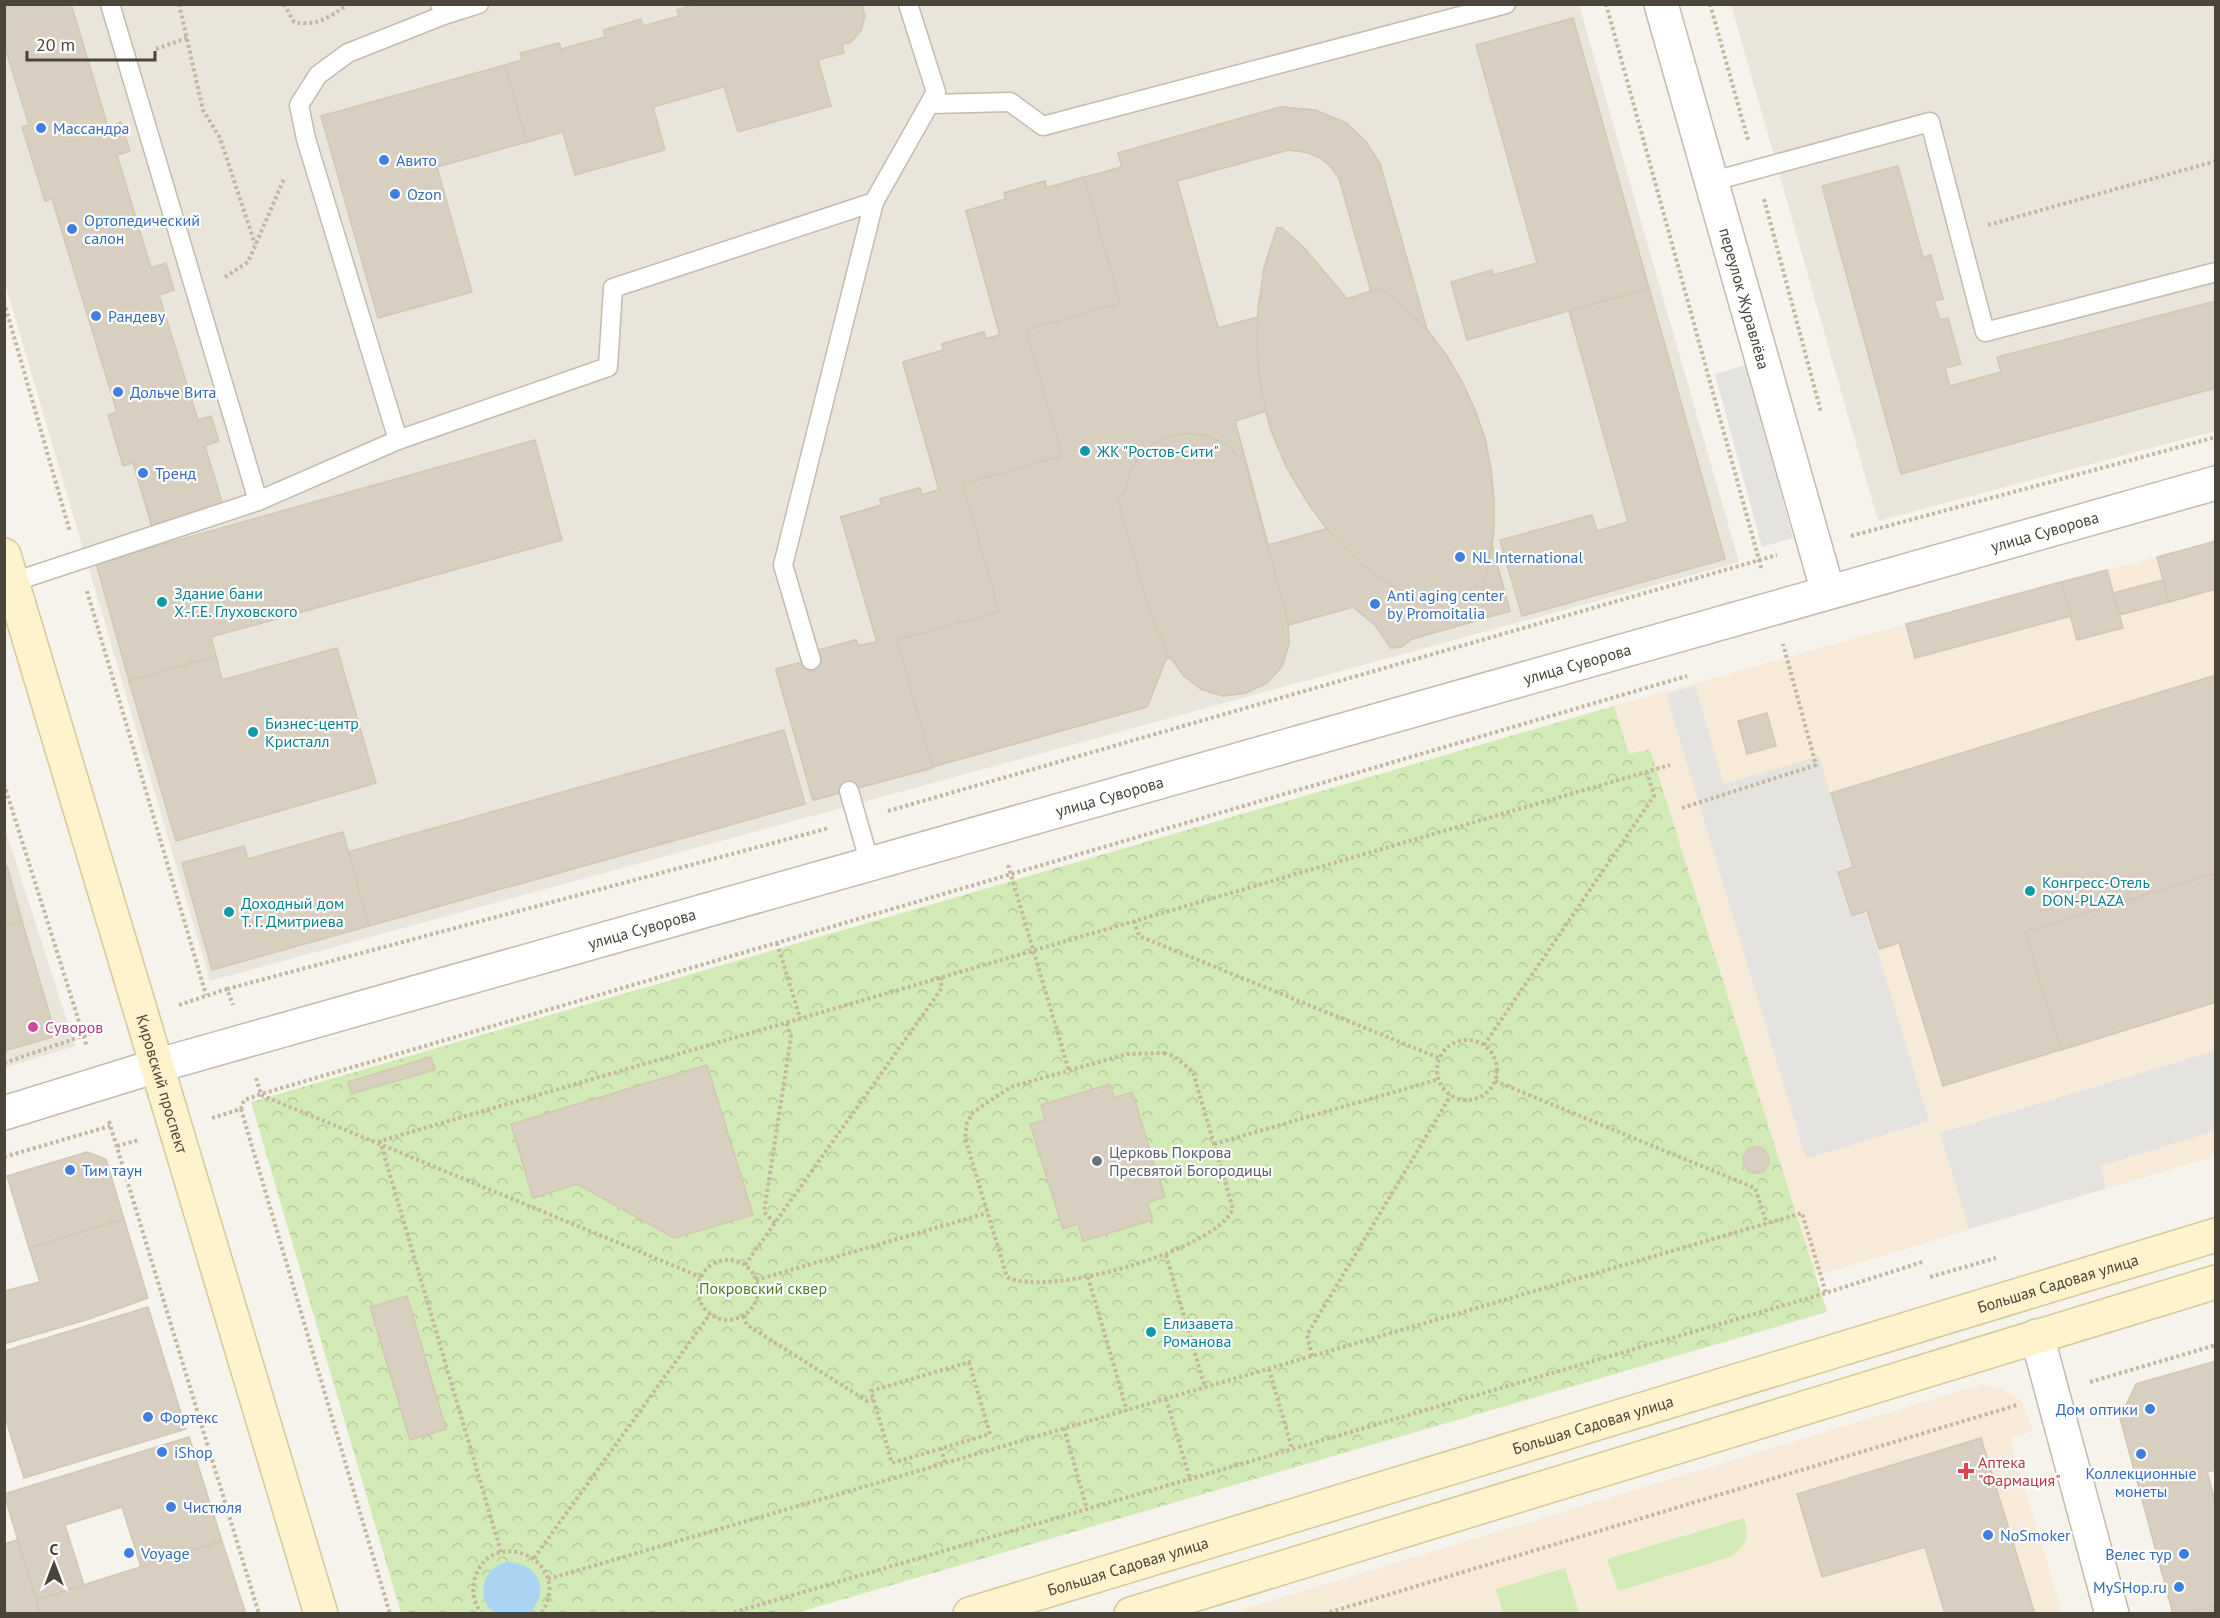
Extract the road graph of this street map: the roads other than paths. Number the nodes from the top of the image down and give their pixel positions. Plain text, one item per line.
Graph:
1 (110, 4) edge
2 (479, 4) edge
3 (908, 4) edge
4 (1506, 4) edge
5 (1661, 4) edge
6 (442, 10) edge
7 (932, 104) junction
8 (1710, 182) junction
9 (874, 202) junction
10 (2216, 272) edge
11 (398, 440) junction
12 (2216, 483) edge
13 (258, 501) junction
14 (7, 574) edge
15 (1828, 592) junction
16 (811, 660) dead end
17 (849, 791) dead end
18 (870, 864) junction
19 (156, 1066) junction
20 (4, 1113) edge
21 (2216, 1234) edge
22 (2216, 1282) edge
23 (2037, 1336) junction
24 (321, 1614) edge
25 (970, 1614) edge
26 (1131, 1614) edge
27 (2112, 1614) edge

1 - 13 lane
2 - 6 lane
3 - 7 lane
4 - 7 lane
5 - 8 street, переулок Журавлёва
6 - 11 lane
7 - 9 lane
8 - 10 lane
8 - 15 street, переулок Журавлёва
9 - 11 lane
9 - 16 lane
11 - 13 lane
12 - 15 street, улица Суворова
13 - 14 lane
14 - 19 main road, Кировский проспект
15 - 18 street, улица Суворова
17 - 18 lane
18 - 19 street, улица Суворова
19 - 20 street, улица Суворова
19 - 24 main road, Кировский проспект
21 - 25 main road, Большая Садовая улица
22 - 23 main road
23 - 26 main road
23 - 27 street

